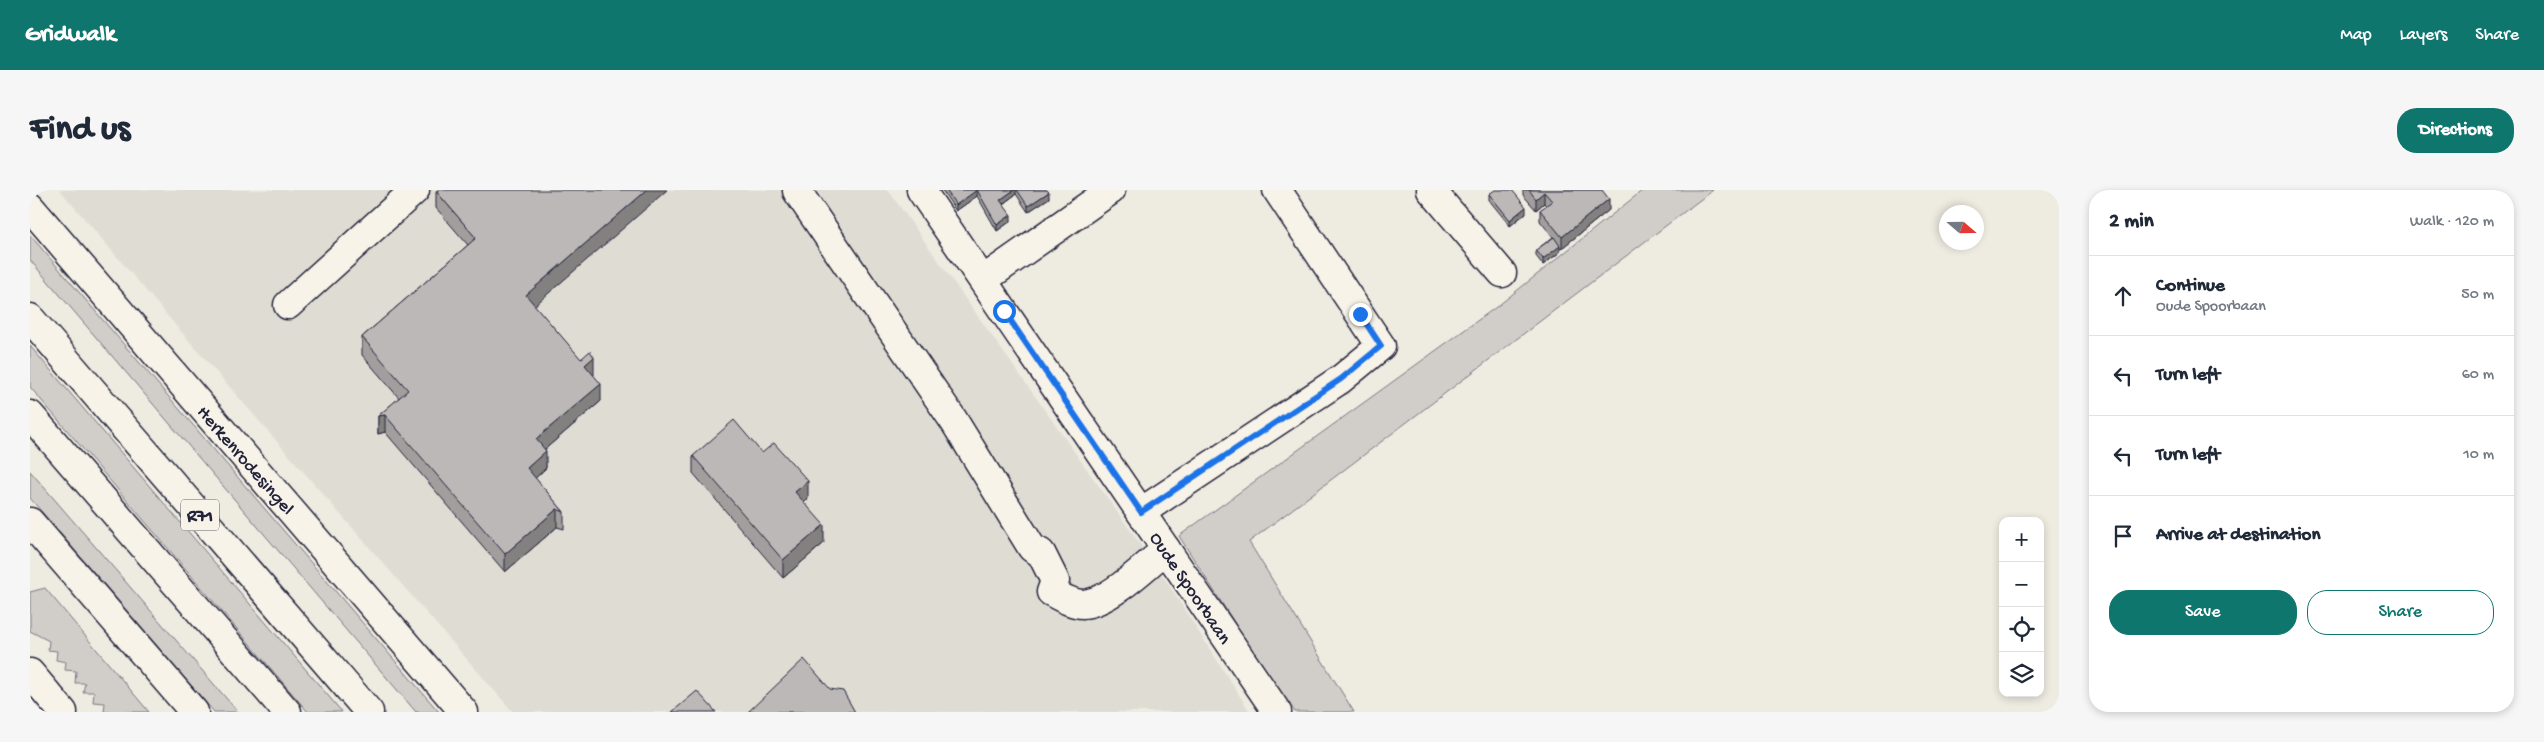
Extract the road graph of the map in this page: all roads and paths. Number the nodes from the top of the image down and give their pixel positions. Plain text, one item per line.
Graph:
1 (415, 190) edge
2 (921, 190) edge
3 (1111, 190) edge
4 (1277, 190) edge
5 (1431, 190) edge
6 (797, 191) edge
7 (30, 207) edge
8 (1502, 273) dead end
9 (982, 280) junction
10 (288, 305) dead end
11 (30, 318) edge
12 (30, 415) edge
13 (1141, 512) junction
14 (30, 522) edge
15 (1166, 549) junction
16 (30, 673) edge
17 (63, 712) edge
18 (194, 712) edge
19 (287, 712) edge
20 (370, 712) edge
21 (464, 712) edge
22 (1277, 712) edge

1 - 10 main road
2 - 9 main road, Oude Spoorbaan
3 - 9 main road
4 - 13 main road
5 - 8 main road
6 - 15 main road
7 - 21 main road, Herkenrodesingel
9 - 13 main road, Oude Spoorbaan
11 - 20 main road, R71
12 - 19 main road
13 - 15 main road, Oude Spoorbaan
14 - 18 main road
15 - 22 main road, Oude Spoorbaan
16 - 17 main road

